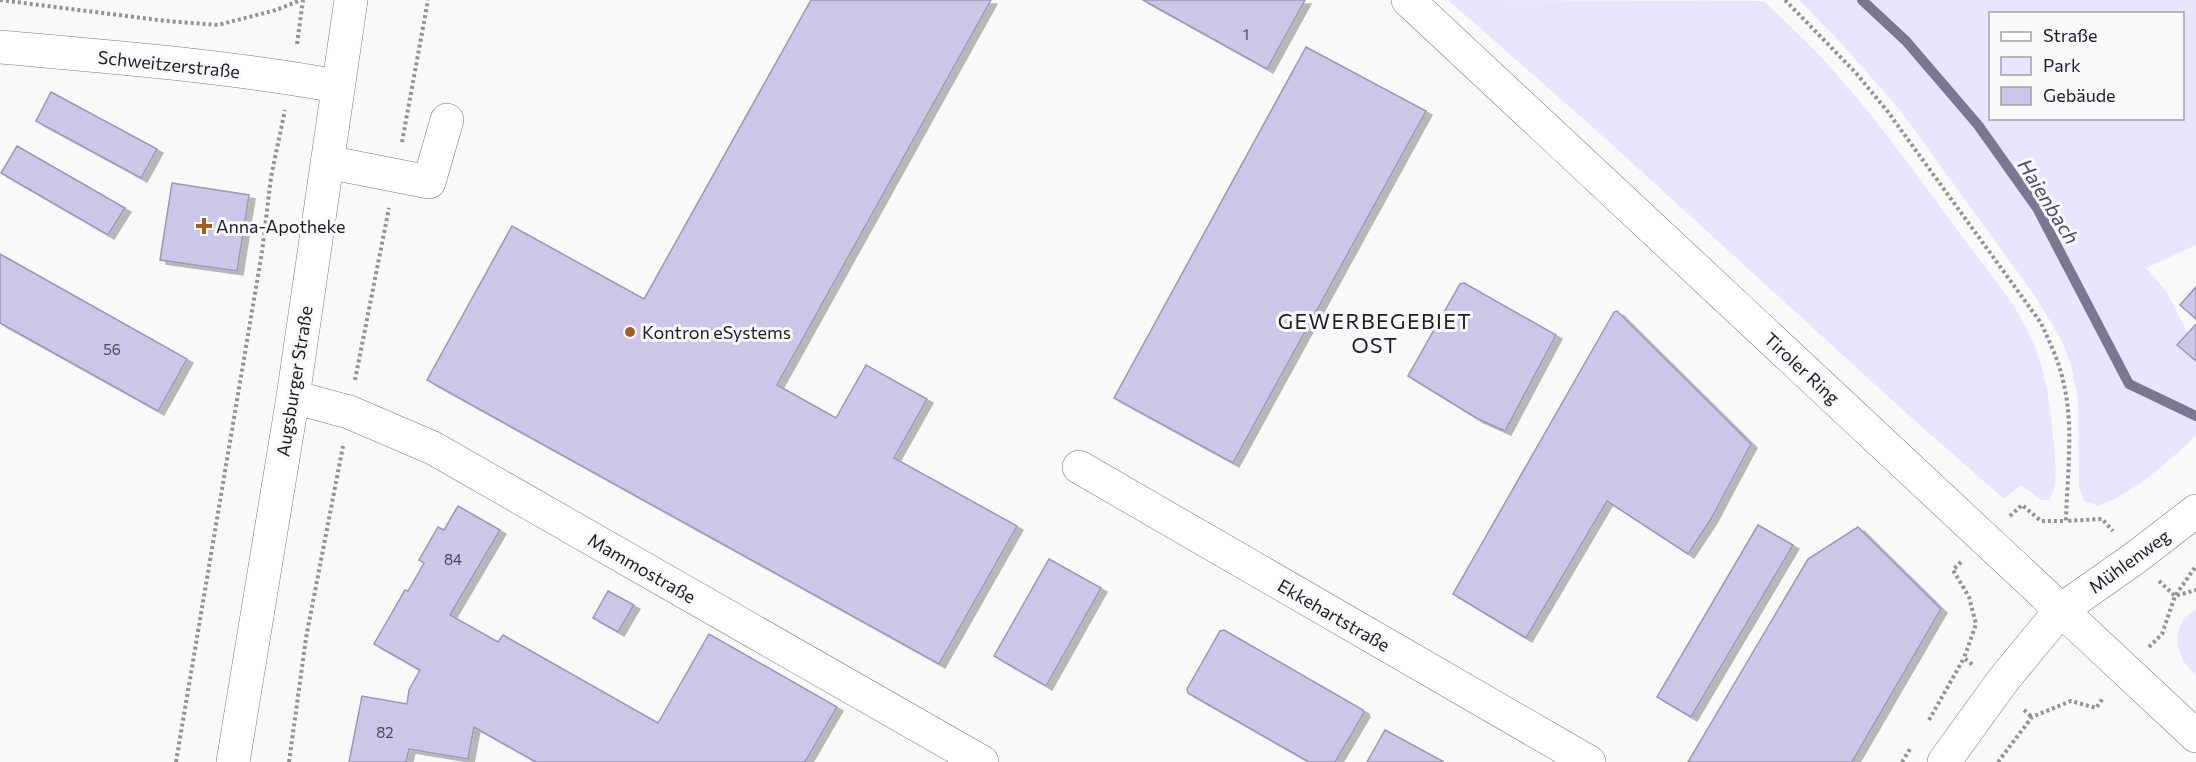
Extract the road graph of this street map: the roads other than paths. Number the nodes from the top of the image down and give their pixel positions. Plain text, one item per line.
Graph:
1 (351, 0) edge
2 (1408, 0) edge
3 (0, 47) edge
4 (337, 86) junction
5 (447, 120) dead end
6 (327, 162) junction
7 (293, 398) junction
8 (1079, 467) dead end
9 (2196, 511) edge
10 (2061, 610) junction
11 (2196, 736) edge
12 (960, 757) edge
13 (233, 762) edge
14 (1589, 762) edge
15 (1944, 762) edge

1 - 4 street, Augsburger Straße
2 - 10 street, Tiroler Ring
3 - 4 street, Schweitzerstraße
4 - 6 street, Augsburger Straße
5 - 6 street
6 - 7 street, Augsburger Straße
7 - 12 street, Mammostraße
7 - 13 street, Augsburger Straße
8 - 14 street, Ekkehartstraße
9 - 10 street, Mühlenweg
10 - 11 street, Tiroler Ring
10 - 15 street, Mühlenweg

